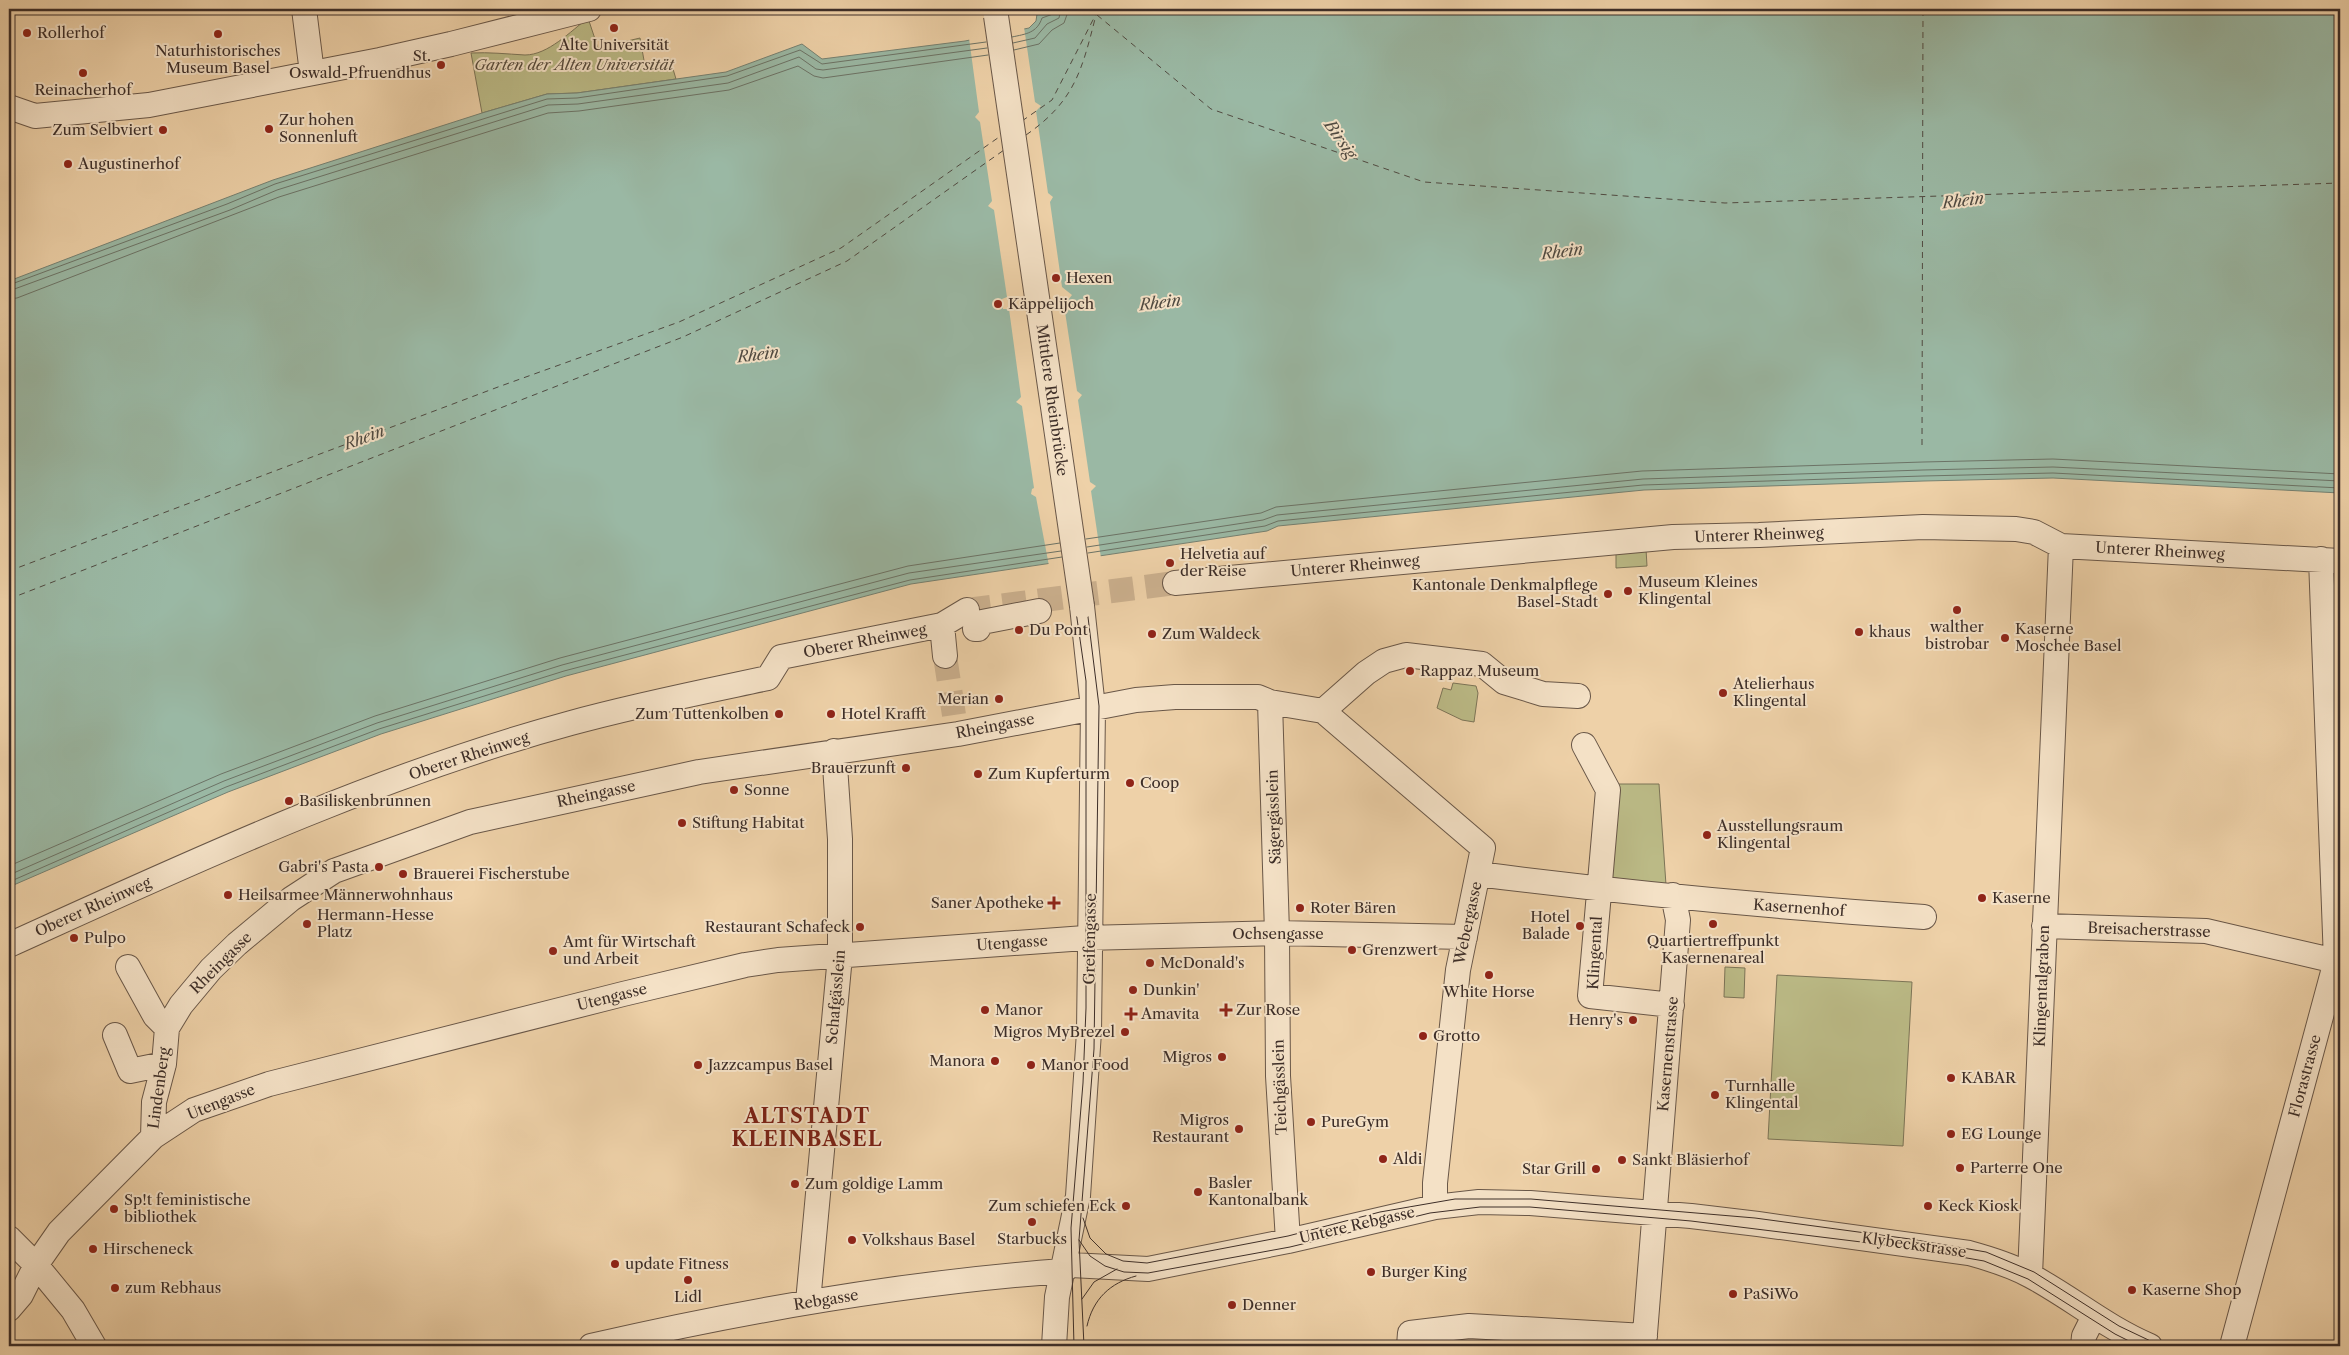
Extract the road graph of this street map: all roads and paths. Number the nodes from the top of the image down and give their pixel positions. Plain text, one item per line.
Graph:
1 (304, 9) edge
2 (586, 10) edge
3 (997, 13) edge
4 (312, 73) junction
5 (9, 107) edge
6 (2061, 546) junction
7 (2331, 560) edge
8 (1175, 583) tunnel mouth
9 (1082, 606) joint
10 (1039, 612) dead end
11 (942, 626) junction
12 (945, 656) tunnel mouth
13 (1578, 696) dead end
14 (1270, 702) junction
15 (1093, 708) junction
16 (1324, 711) junction
17 (1584, 745) dead end
18 (834, 751) junction
19 (1478, 874) junction
20 (1599, 890) junction
21 (1673, 895) junction
22 (1924, 918) dead end
23 (2044, 926) junction
24 (1277, 933) junction
25 (1465, 937) junction
26 (1090, 938) junction
27 (9, 945) edge
28 (840, 956) junction
29 (2338, 961) edge
30 (128, 967) dead end
31 (1672, 1005) junction
32 (167, 1028) junction
33 (115, 1035) dead end
34 (164, 1064) junction
35 (153, 1137) junction
36 (1436, 1207) junction
37 (1655, 1213) junction
38 (9, 1238) edge
39 (1288, 1241) junction
40 (36, 1265) junction
41 (1063, 1271) junction
42 (2030, 1275) junction
43 (808, 1302) junction
44 (9, 1309) edge
45 (2094, 1316) junction
46 (1645, 1341) edge
47 (619, 1343) edge
48 (94, 1346) edge
49 (591, 1346) edge
50 (1054, 1346) edge
51 (1409, 1346) edge
52 (2083, 1346) edge
53 (2150, 1346) edge
54 (2232, 1346) edge

1 - 4 street
2 - 4 street
3 - 9 street, Mittlere Rheinbrücke, bridge
4 - 5 street
6 - 7 street, Unterer Rheinweg
6 - 8 street, Unterer Rheinweg
6 - 23 street, Klingentalgraben
7 - 29 street, Florastrasse
9 - 15 street, Greifengasse
10 - 11 street
11 - 12 street
11 - 27 street, Oberer Rheinweg
13 - 16 street
14 - 15 street, Rheingasse
14 - 16 street, Rheingasse
14 - 24 street, Sägergässlein
15 - 18 street, Rheingasse
15 - 26 street, Greifengasse
16 - 19 street, Webergasse
17 - 20 street, Klingental
18 - 28 street, Schafgässlein
18 - 32 street, Rheingasse
19 - 20 street
19 - 25 street, Webergasse
20 - 21 street
20 - 31 street, Klingental
21 - 22 street, Kasernenhof
21 - 31 street, Kasernenstrasse
23 - 29 street, Breisacherstrasse
23 - 42 street, Klingentalgraben
24 - 25 street, Ochsengasse
24 - 26 street, Ochsengasse
24 - 39 street, Teichgässlein
25 - 36 street, Webergasse
26 - 28 street, Utengasse
26 - 41 street, Greifengasse
28 - 35 street, Utengasse
28 - 43 street, Schafgässlein
29 - 54 street, Florastrasse
30 - 32 street, Lindenberg
31 - 37 street, Kasernenstrasse
32 - 34 street, Lindenberg
33 - 34 street
34 - 35 street, Lindenberg
35 - 40 street, Lindenberg
36 - 37 street, Untere Rebgasse
36 - 39 street, Untere Rebgasse
37 - 42 street, Klybeckstrasse
37 - 46 street, Kasernenstrasse
38 - 40 street
39 - 41 street, Untere Rebgasse
40 - 44 street, Lindenberg
40 - 48 street
41 - 43 street, Rebgasse
41 - 50 street, Greifengasse
42 - 45 street, Klybeckstrasse
43 - 47 street, Rebgasse
45 - 52 street
45 - 53 street, Klybeckstrasse
46 - 51 street
47 - 49 street, Rebgasse

